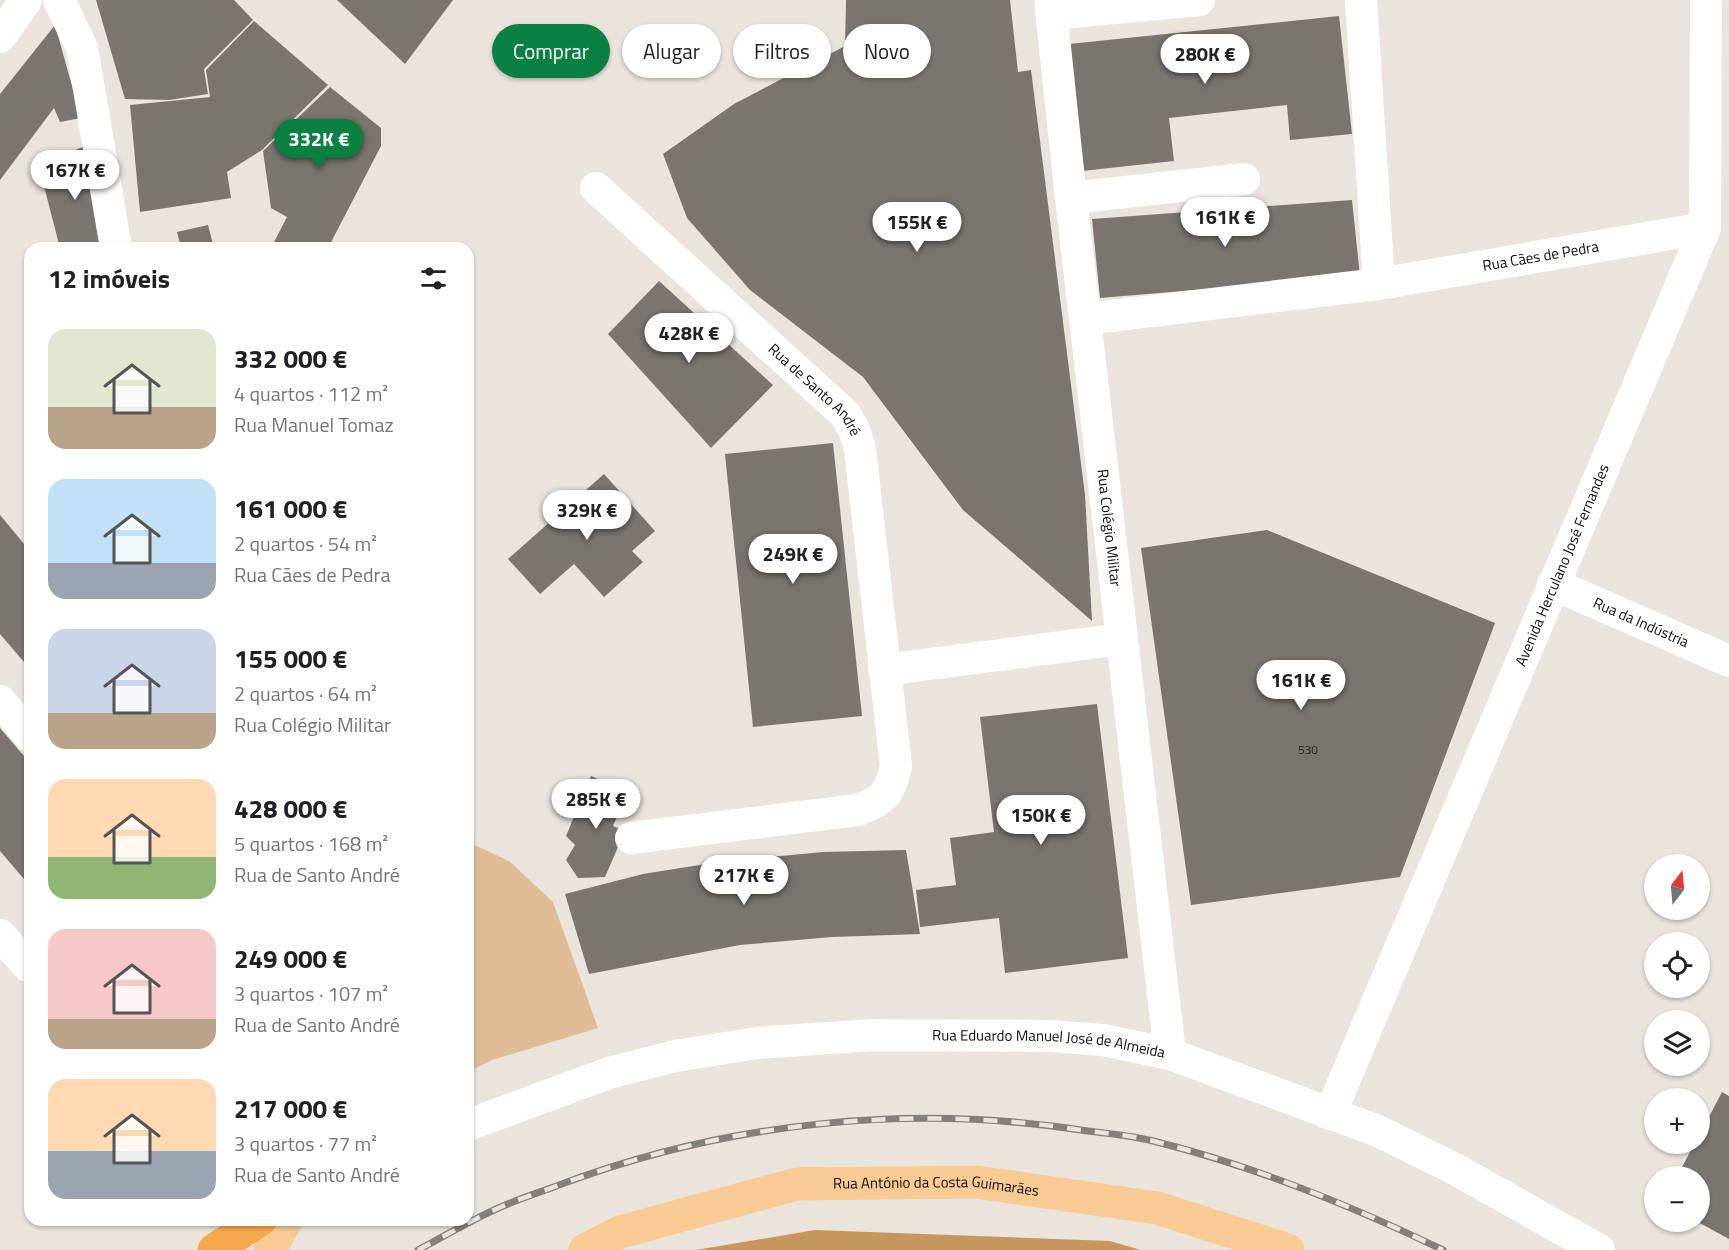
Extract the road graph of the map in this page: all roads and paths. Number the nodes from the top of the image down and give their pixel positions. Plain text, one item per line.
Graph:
1 (26, 0) edge
2 (59, 0) edge
3 (1199, 0) edge
4 (1361, 0) edge
5 (1706, 0) edge
6 (1051, 7) edge
7 (0, 37) edge
8 (1244, 179) dead end
9 (596, 188) dead end
10 (1071, 198) junction
11 (1717, 234) edge
12 (115, 242) edge
13 (1379, 284) junction
14 (1085, 319) junction
15 (1553, 584) junction
16 (1122, 639) junction
17 (1729, 661) edge
18 (884, 670) junction
19 (0, 701) edge
20 (24, 729) edge
21 (632, 838) dead end
22 (0, 934) edge
23 (24, 961) edge
24 (1170, 1054) junction
25 (1330, 1113) junction
26 (474, 1123) edge
27 (251, 1226) edge
28 (271, 1226) edge
29 (283, 1226) edge
30 (214, 1250) edge
31 (241, 1250) edge
32 (270, 1250) edge
33 (585, 1250) edge
34 (1287, 1250) edge
35 (1599, 1250) edge

1 - 7 street
2 - 12 street
3 - 6 street
4 - 13 street
5 - 11 street, Avenida Herculano José Fernandes
6 - 10 street, Rua Colégio Militar
8 - 10 street
9 - 18 street, Rua de Santo André
10 - 14 street, Rua Colégio Militar
11 - 13 street, Rua Cães de Pedra
11 - 15 street, Avenida Herculano José Fernandes
13 - 14 street, Rua Cães de Pedra
14 - 16 street, Rua Colégio Militar
15 - 17 street, Rua da Indústria
15 - 25 street, Avenida Herculano José Fernandes
16 - 18 street
16 - 24 street, Rua Colégio Militar
18 - 21 street, Rua de Santo André
19 - 20 street
22 - 23 street
24 - 25 street, Rua Eduardo Manuel José de Almeida
24 - 26 street, Rua Eduardo Manuel José de Almeida
25 - 35 street, Rua Eduardo Manuel José de Almeida
27 - 30 highway
28 - 31 main road
29 - 32 main road
33 - 34 main road, Rua António da Costa Guimarães

